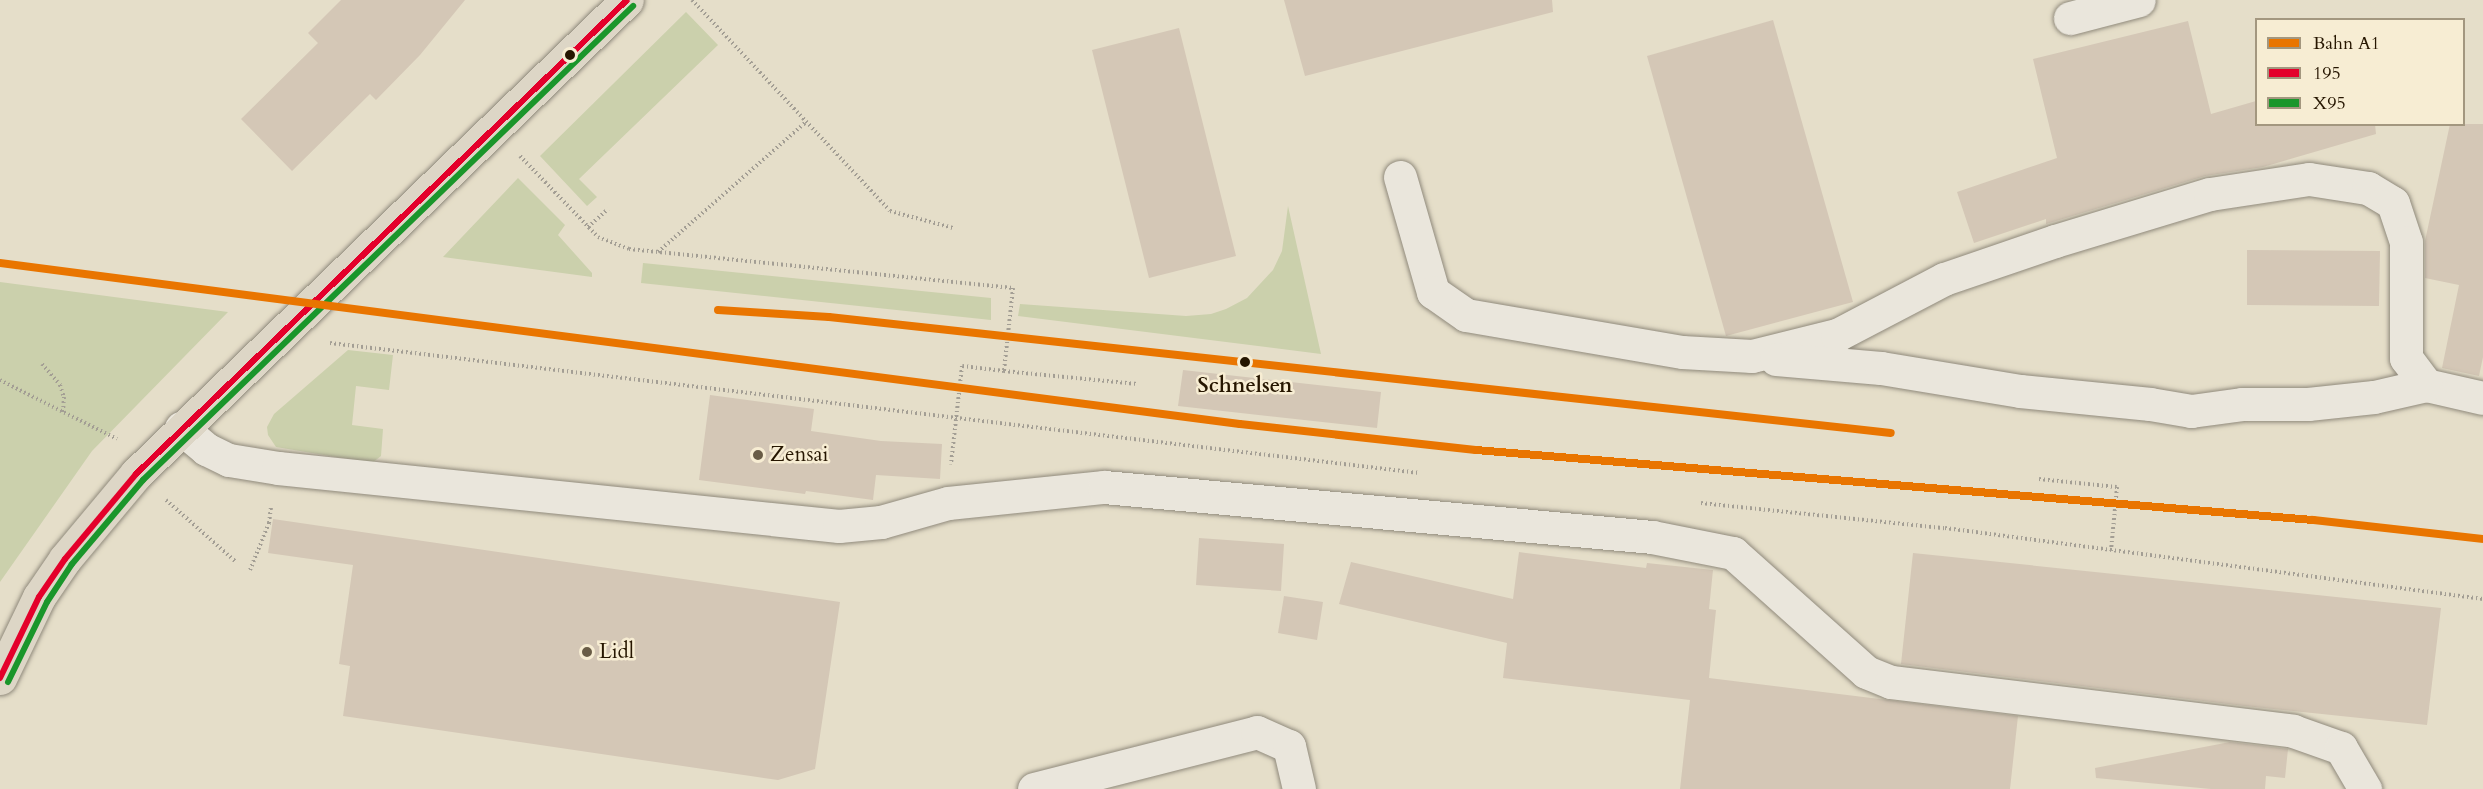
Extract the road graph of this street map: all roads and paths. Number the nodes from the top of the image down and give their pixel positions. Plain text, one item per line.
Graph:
1 (627, 0) edge
2 (692, 0) edge
3 (2139, 0) edge
4 (2070, 18) dead end
5 (806, 122) junction
6 (493, 128) junction
7 (1400, 177) dead end
8 (608, 209) dead end
9 (588, 227) junction
10 (953, 228) dead end
11 (658, 252) junction
12 (276, 337) junction
13 (1752, 356) junction
14 (42, 364) dead end
15 (1004, 371) junction
16 (0, 380) edge
17 (1137, 384) dead end
18 (2426, 385) junction
19 (2483, 398) edge
20 (63, 413) junction
21 (956, 416) junction
22 (181, 428) junction
23 (144, 465) junction
24 (278, 468) junction
25 (1420, 473) dead end
26 (2039, 479) dead end
27 (1693, 502) dead end
28 (948, 503) junction
29 (2111, 550) junction
30 (235, 561) dead end
31 (250, 570) dead end
32 (2483, 599) edge
33 (7, 639) edge
34 (0, 678) edge
35 (1034, 789) edge
36 (1299, 789) edge
37 (2365, 789) edge

1 - 6 main road
2 - 5 path
3 - 4 lane
5 - 10 path
5 - 11 path
6 - 9 path
6 - 12 main road
7 - 13 lane
8 - 9 path
9 - 11 path
11 - 15 path
12 - 21 path
12 - 22 main road
13 - 18 lane
13 - 18 lane
14 - 20 path
15 - 17 path
15 - 21 path
16 - 20 path
18 - 19 lane
20 - 23 path
21 - 25 path
21 - 28 path
22 - 23 main road
22 - 24 lane
23 - 30 path
23 - 33 main road
24 - 28 lane
24 - 31 path
26 - 29 path
27 - 29 path
28 - 37 lane
29 - 32 path
33 - 34 main road
35 - 36 lane

